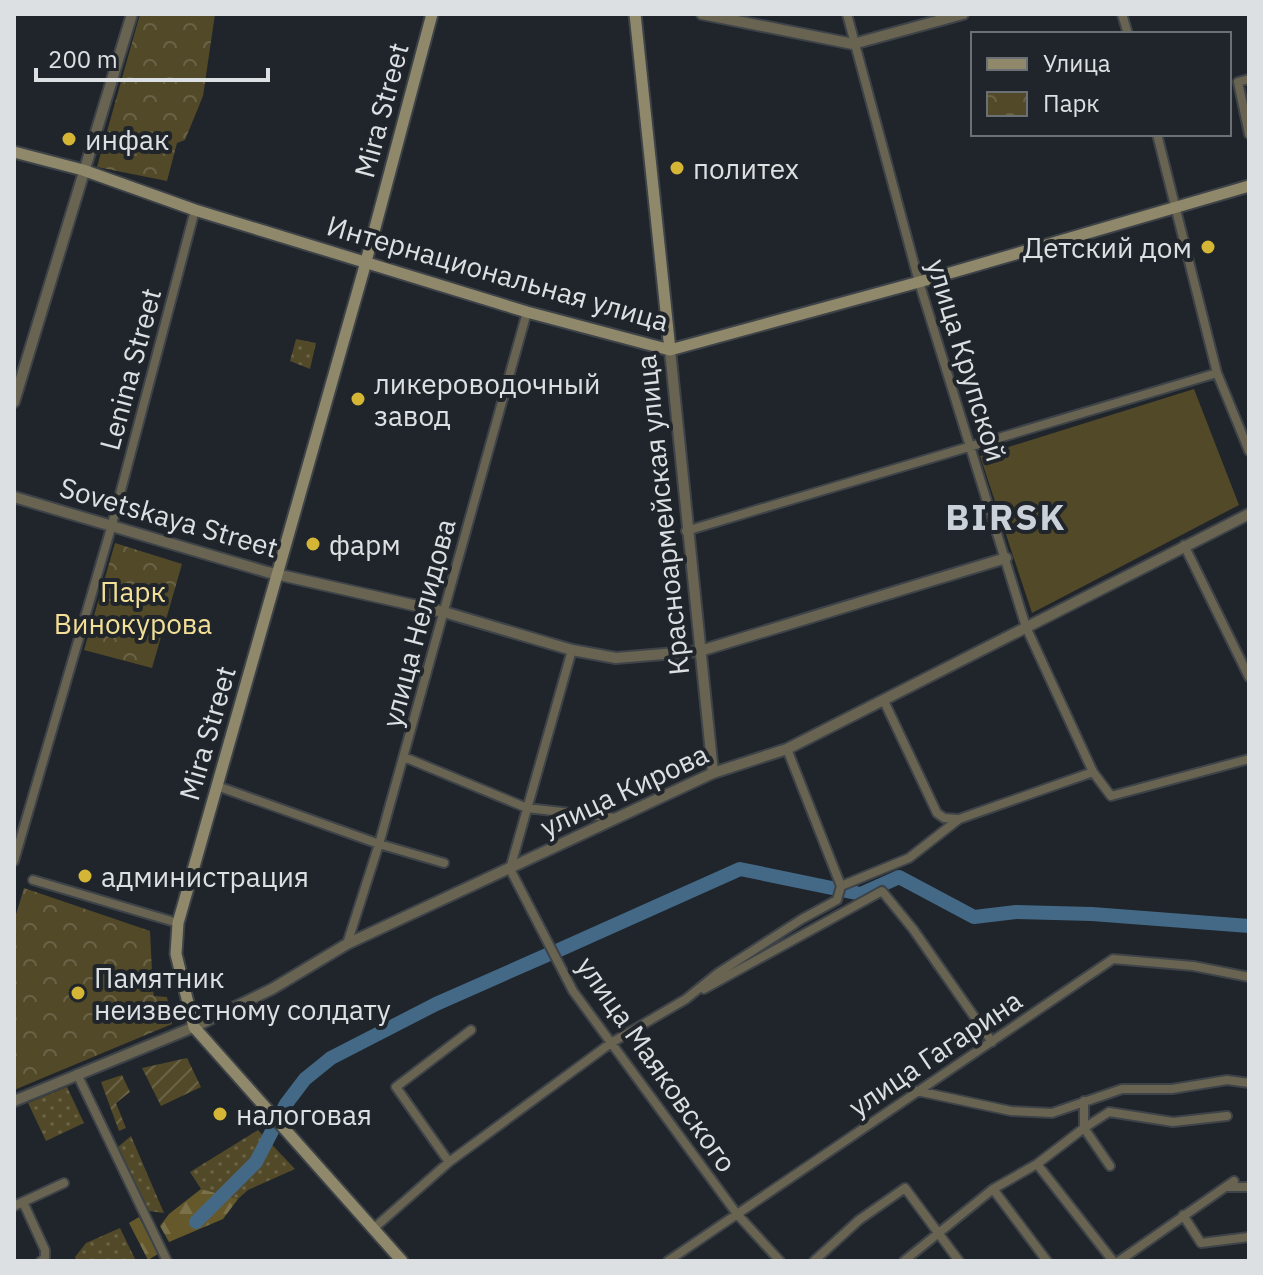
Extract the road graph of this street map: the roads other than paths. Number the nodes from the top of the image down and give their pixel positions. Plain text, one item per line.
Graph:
1 (132, 14) edge
2 (432, 14) edge
3 (635, 14) edge
4 (702, 14) edge
5 (847, 14) edge
6 (963, 14) edge
7 (853, 44) junction
8 (1249, 79) edge
9 (1249, 134) edge
10 (1158, 136) edge
11 (14, 152) edge
12 (83, 170) junction
13 (1249, 186) edge
14 (1178, 208) junction
15 (195, 210) junction
16 (366, 261) junction
17 (919, 282) junction
18 (527, 312) junction
19 (670, 350) junction
20 (1217, 373) junction
21 (14, 402) edge
22 (969, 447) junction
23 (1249, 451) edge
24 (14, 497) edge
25 (1249, 514) edge
26 (111, 528) junction
27 (686, 531) junction
28 (1184, 545) junction
29 (1006, 558) junction
30 (278, 574) junction
31 (444, 612) junction
32 (1026, 627) junction
33 (572, 650) junction
34 (700, 651) junction
35 (1249, 677) edge
36 (884, 701) junction
37 (787, 749) junction
38 (404, 757) junction
39 (1249, 759) edge
40 (1093, 772) junction
41 (713, 773) junction
42 (217, 786) junction
43 (527, 808) junction
44 (615, 818) junction
45 (959, 819) junction
46 (379, 844) junction
47 (14, 861) edge
48 (444, 863) dead end
49 (510, 869) junction
50 (33, 880) dead end
51 (841, 886) junction
52 (178, 923) junction
53 (347, 944) junction
54 (1249, 977) edge
55 (686, 999) junction
56 (194, 1027) junction
57 (471, 1030) dead end
58 (992, 1042) junction
59 (611, 1043) junction
60 (77, 1074) junction
61 (1249, 1083) edge
62 (917, 1091) junction
63 (14, 1101) edge
64 (1084, 1101) junction
65 (1227, 1116) dead end
66 (1084, 1128) junction
67 (449, 1162) junction
68 (1037, 1164) junction
69 (1110, 1166) dead end
70 (1234, 1181) dead end
71 (64, 1183) dead end
72 (1225, 1187) junction
73 (1249, 1187) edge
74 (993, 1189) junction
75 (19, 1204) edge
76 (737, 1214) junction
77 (1183, 1215) junction
78 (373, 1229) junction
79 (940, 1232) junction
80 (1249, 1237) edge
81 (41, 1261) edge
82 (167, 1261) edge
83 (402, 1261) edge
84 (668, 1261) edge
85 (780, 1261) edge
86 (814, 1261) edge
87 (904, 1261) edge
88 (959, 1261) edge
89 (1047, 1261) edge
90 (1113, 1261) edge
91 (1119, 1261) edge

1 - 12 street
2 - 16 main road, Mira Street
3 - 19 main road, Красноармейская улица
4 - 7 street
5 - 7 street, улица Крупской
6 - 7 street
7 - 17 street, улица Крупской
8 - 9 street
10 - 14 street
11 - 12 main road, Интернациональная улица
12 - 15 main road, Интернациональная улица
12 - 21 street
13 - 14 main road, Интернациональная улица
14 - 17 main road, Интернациональная улица
14 - 20 street
15 - 16 main road, Интернациональная улица
15 - 26 street, Lenina Street
16 - 18 main road, Интернациональная улица
16 - 30 main road, Mira Street
17 - 19 main road, Интернациональная улица
17 - 22 street, улица Крупской
18 - 19 main road, Интернациональная улица
18 - 31 street, улица Нелидова
19 - 27 street, Красноармейская улица
20 - 22 street
20 - 23 street
22 - 27 street
22 - 29 street, улица Крупской
24 - 26 street, Sovetskaya Street
25 - 28 street, улица Кирова
26 - 30 street, Sovetskaya Street
26 - 47 street, Lenina Street
27 - 34 street, Красноармейская улица
28 - 32 street, улица Кирова
28 - 35 street
29 - 32 street, улица Крупской
29 - 34 street, Sovetskaya Street
30 - 31 street, Sovetskaya Street
30 - 42 main road, Mira Street
31 - 33 street, Sovetskaya Street
31 - 38 street, улица Нелидова
32 - 36 street, улица Кирова
32 - 40 street, улица Крупской
33 - 34 street, Sovetskaya Street
33 - 43 street
34 - 41 street, Красноармейская улица
36 - 37 street, улица Кирова
36 - 45 street
37 - 41 street, улица Кирова
37 - 51 street
38 - 43 street
38 - 46 street, улица Нелидова
39 - 40 street, улица Крупской
40 - 45 street
41 - 44 street, улица Кирова
42 - 46 street
42 - 52 main road, Mira Street
43 - 44 street
43 - 49 street
44 - 49 street, улица Кирова
45 - 51 street
46 - 48 street
46 - 53 street, улица Нелидова
49 - 53 street, улица Кирова
49 - 59 street, улица Маяковского
50 - 52 street
51 - 55 street
52 - 56 main road, Mira Street
53 - 56 street, улица Кирова
54 - 58 street, улица Гагарина
55 - 58 street
55 - 59 street
56 - 60 street, улица Кирова
56 - 78 main road, Mira Street
57 - 67 street
58 - 62 street, улица Гагарина
59 - 67 street
59 - 76 street, улица Маяковского
60 - 63 street, улица Кирова
60 - 82 street
61 - 64 street
62 - 64 street
62 - 76 street, улица Гагарина
64 - 66 street
65 - 66 street
66 - 68 street
66 - 69 street
67 - 78 street
68 - 74 street
68 - 90 street
70 - 72 street
71 - 75 street
72 - 73 street
72 - 77 street
74 - 79 street
74 - 89 street
75 - 81 street
76 - 84 street, улица Гагарина
76 - 85 street, улица Маяковского
77 - 80 street
77 - 91 street
78 - 83 main road, Mira Street
79 - 86 street
79 - 87 street
79 - 88 street

